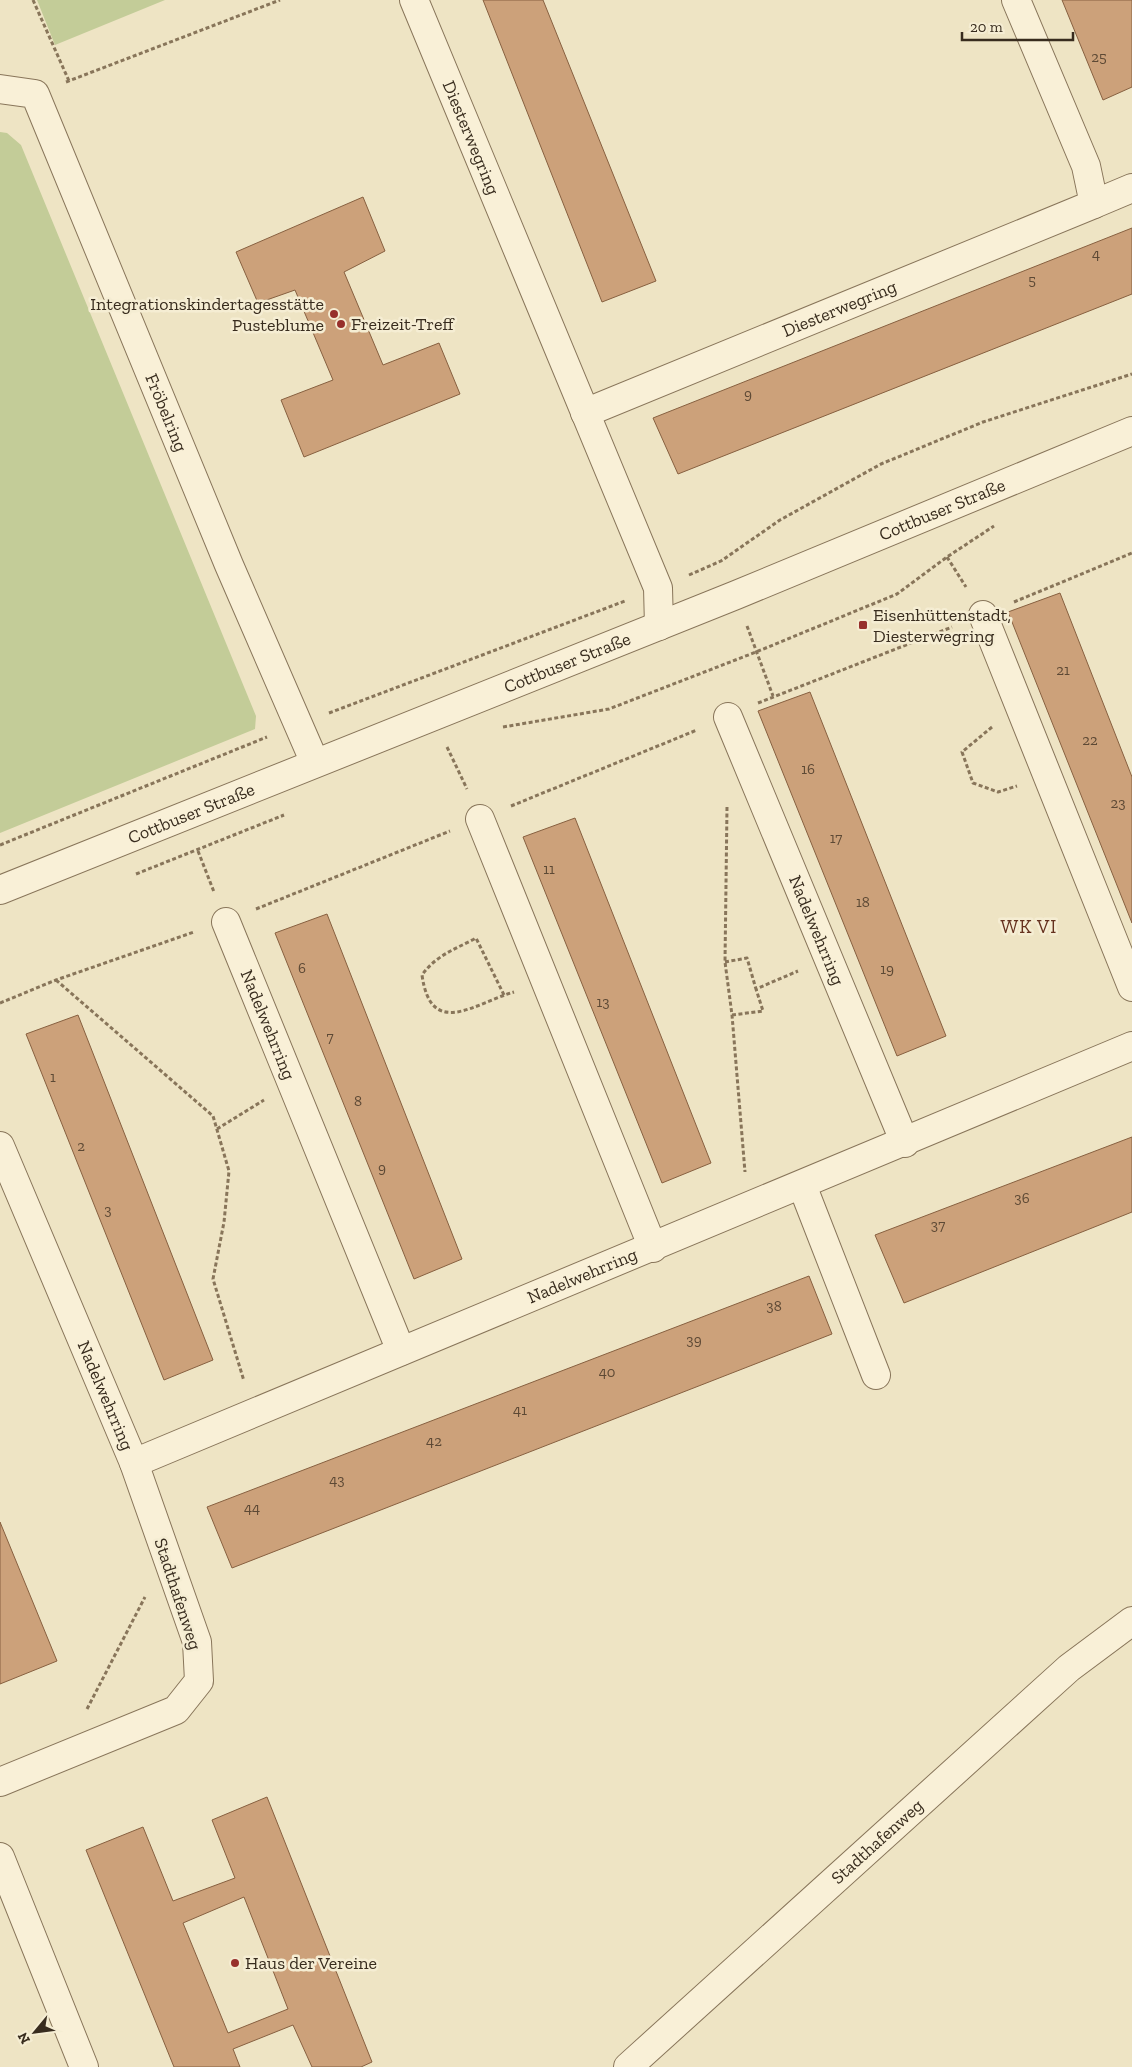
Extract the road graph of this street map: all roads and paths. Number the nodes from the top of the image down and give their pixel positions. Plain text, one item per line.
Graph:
1 (33, 0) edge
2 (280, 0) edge
3 (414, 0) edge
4 (1016, 0) edge
5 (69, 81) junction
6 (0, 89) edge
7 (35, 94) junction
8 (1132, 188) edge
9 (1094, 204) junction
10 (1132, 374) edge
11 (585, 413) junction
12 (1132, 431) edge
13 (1001, 522) dead end
14 (1132, 553) edge
15 (658, 588) junction
16 (983, 615) junction
17 (660, 626) junction
18 (1018, 706) junction
19 (728, 717) junction
20 (299, 724) junction
21 (495, 729) dead end
22 (455, 744) dead end
23 (447, 747) junction
24 (438, 750) dead end
25 (315, 763) junction
26 (1046, 776) junction
27 (727, 805) dead end
28 (290, 812) dead end
29 (480, 819) junction
30 (0, 845) edge
31 (198, 851) junction
32 (135, 875) dead end
33 (0, 890) edge
34 (226, 922) junction
35 (828, 958) junction
36 (725, 962) junction
37 (56, 980) junction
38 (546, 984) junction
39 (1132, 987) edge
40 (756, 989) junction
41 (504, 995) junction
42 (0, 1003) edge
43 (732, 1015) junction
44 (1132, 1046) edge
45 (290, 1084) junction
46 (217, 1129) junction
47 (905, 1143) junction
48 (0, 1146) edge
49 (802, 1185) junction
50 (748, 1208) junction
51 (653, 1248) junction
52 (401, 1351) junction
53 (876, 1375) dead end
54 (253, 1413) junction
55 (134, 1463) junction
56 (166, 1556) junction
57 (1132, 1621) edge
58 (63, 1756) junction
59 (0, 1782) edge
60 (0, 1857) edge
61 (76, 2064) edge
62 (628, 2067) edge

1 - 5 path
2 - 5 path
3 - 11 street, Diesterwegring
4 - 9 street
5 - 7 path
6 - 7 street
7 - 20 street, Fröbelring
8 - 9 street, Diesterwegring
9 - 11 street, Diesterwegring
10 - 15 path
11 - 15 street, Diesterwegring
12 - 17 street, Cottbuser Straße
13 - 21 path
14 - 16 path
15 - 17 street, Diesterwegring
15 - 20 path
16 - 18 street
16 - 19 path
17 - 25 street, Cottbuser Straße
18 - 26 street
18 - 26 path
19 - 29 path
19 - 35 street, Nadelwehrring
20 - 25 street, Fröbelring
20 - 30 path
22 - 23 path
23 - 24 path
23 - 29 path
25 - 33 street, Cottbuser Straße
26 - 39 street
27 - 36 path
28 - 31 path
29 - 34 path
29 - 38 street, Nadelwehrring
31 - 32 path
31 - 34 path
34 - 37 path
34 - 45 street, Nadelwehrring
35 - 40 path
35 - 47 street, Nadelwehrring
36 - 40 path
36 - 43 path
37 - 42 path
37 - 46 path
38 - 41 path
38 - 51 street, Nadelwehrring
40 - 43 path
41 - 41 path
43 - 50 path
44 - 47 street, Nadelwehrring
45 - 46 path
45 - 52 street, Nadelwehrring
46 - 54 path
47 - 49 street, Nadelwehrring
48 - 55 street, Nadelwehrring
49 - 50 street, Nadelwehrring
49 - 53 street
50 - 51 street, Nadelwehrring
51 - 52 street, Nadelwehrring
52 - 54 street, Nadelwehrring
54 - 55 street, Nadelwehrring
55 - 56 street, Stadthafenweg
56 - 58 path
56 - 58 street, Stadthafenweg
57 - 62 street, Stadthafenweg
58 - 59 street, Stadthafenweg
60 - 61 street

